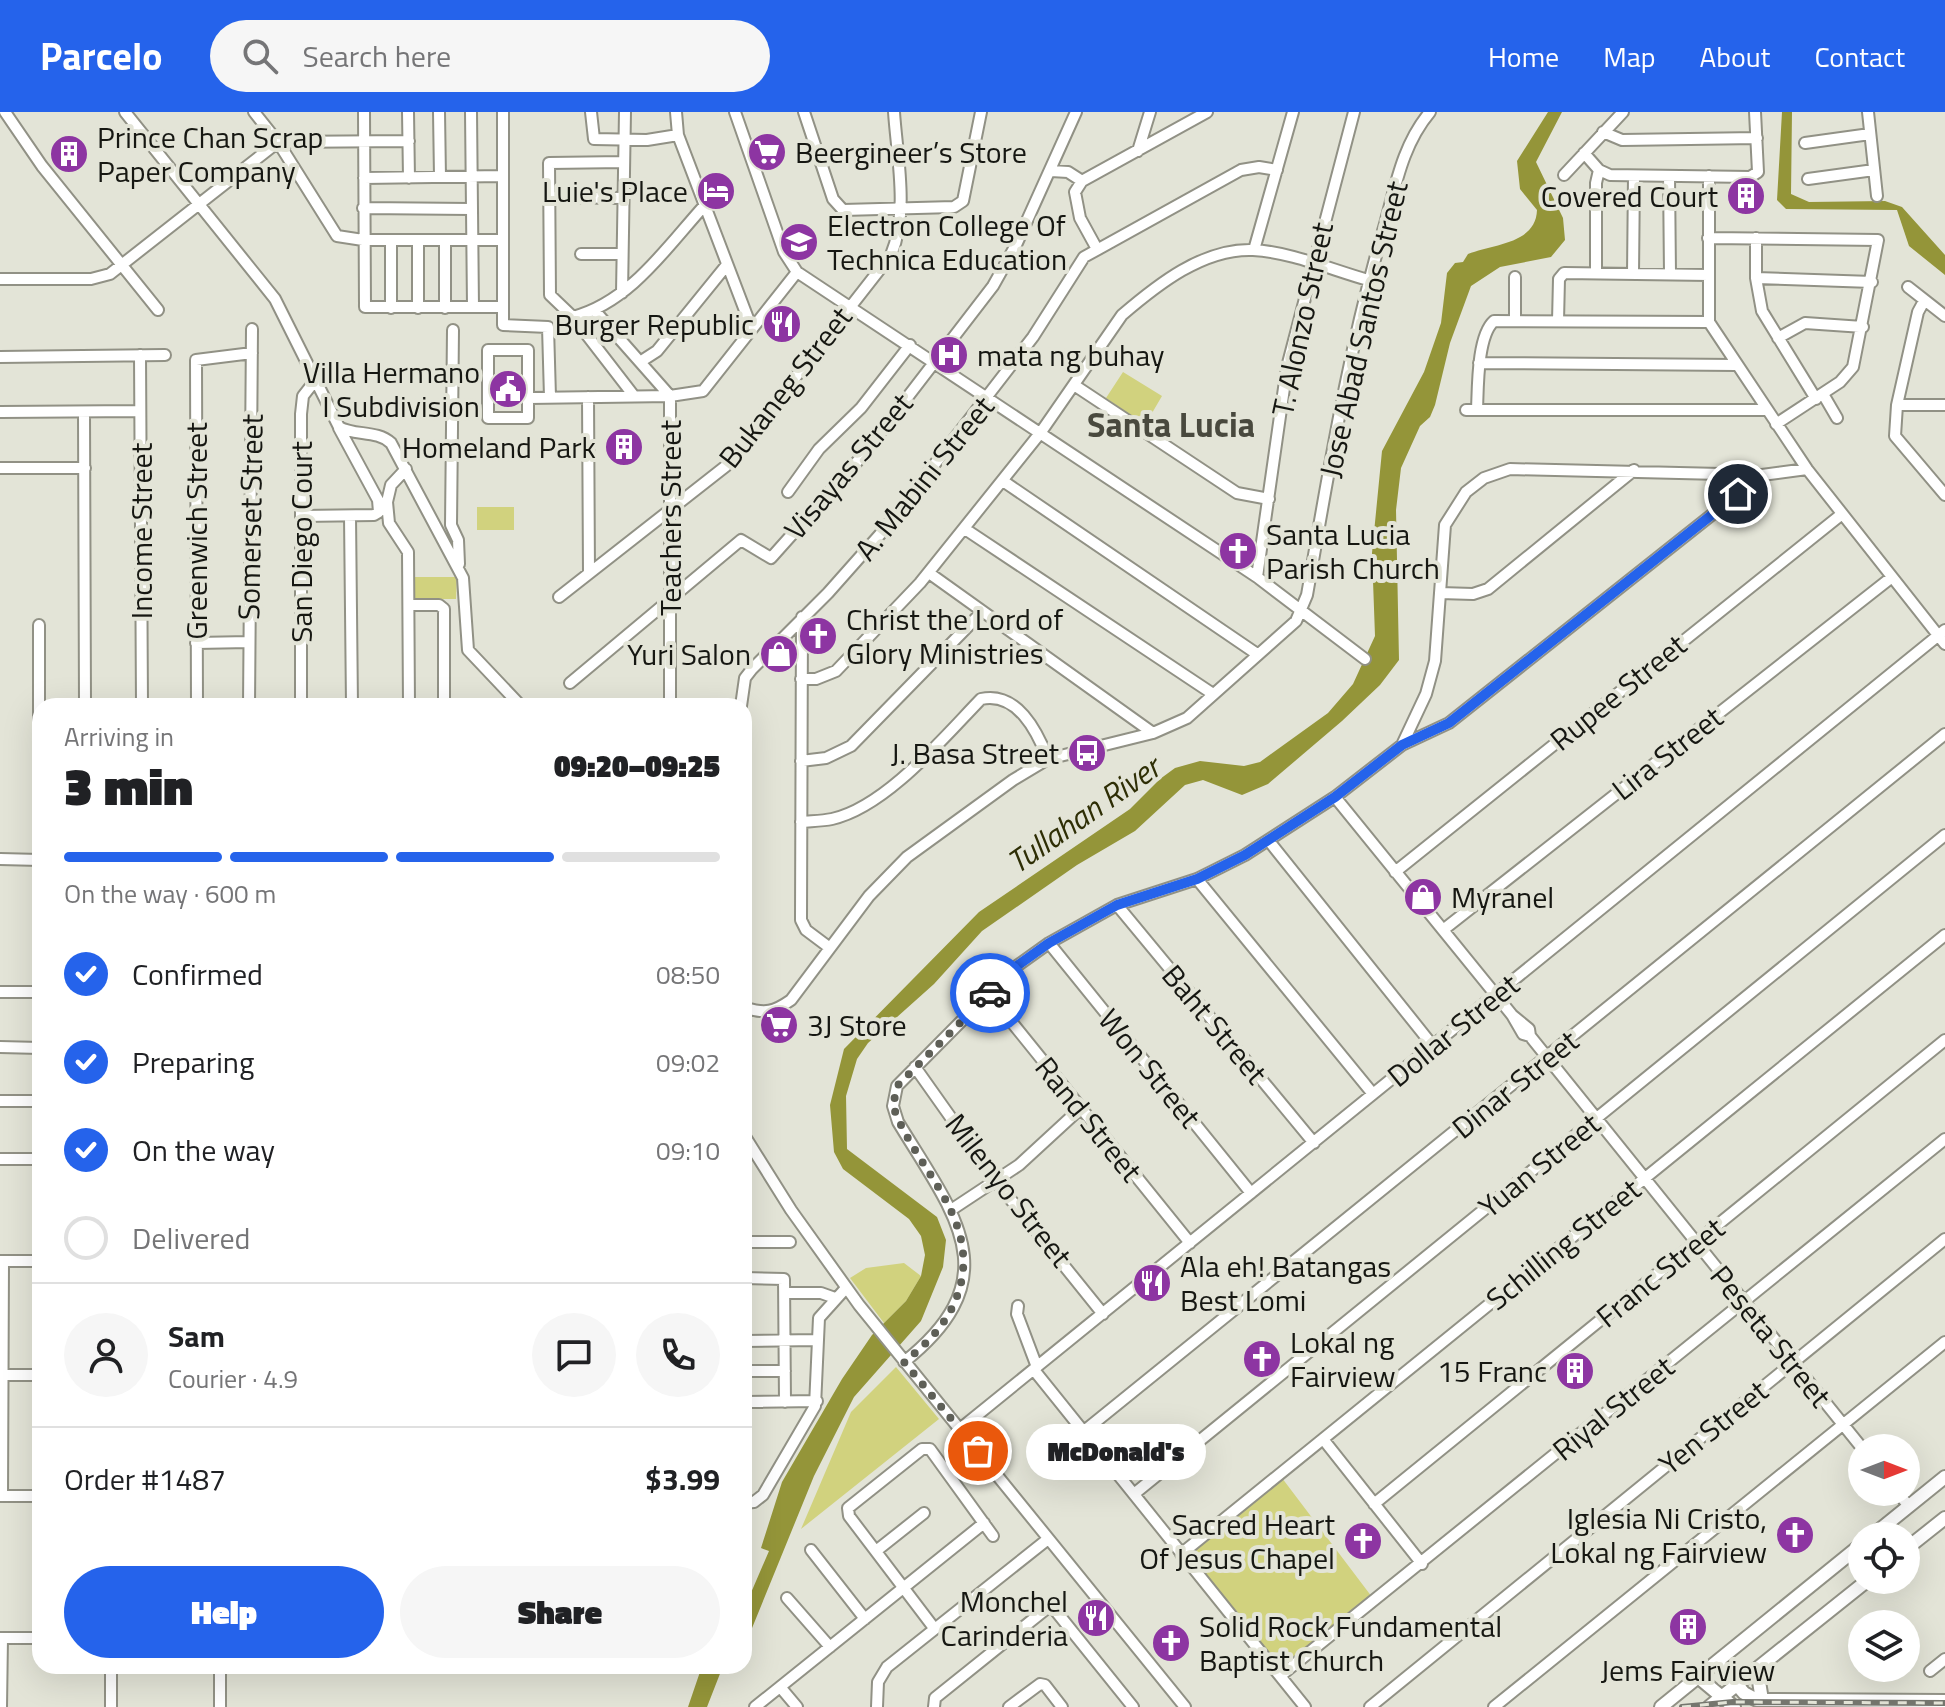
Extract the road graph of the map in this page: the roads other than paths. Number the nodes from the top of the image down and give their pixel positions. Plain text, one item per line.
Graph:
1 (5, 112) edge
2 (125, 112) edge
3 (254, 112) edge
4 (364, 112) edge
5 (408, 112) edge
6 (439, 112) edge
7 (471, 112) edge
8 (503, 112) edge
9 (591, 112) edge
10 (625, 112) edge
11 (676, 112) edge
12 (735, 112) edge
13 (804, 112) edge
14 (894, 112) edge
15 (981, 112) edge
16 (1076, 112) edge
17 (1150, 112) edge
18 (1207, 112) edge
19 (1293, 112) edge
20 (1354, 112) edge
21 (1430, 112) edge
22 (1623, 112) edge
23 (1755, 112) edge
24 (1868, 112) edge
25 (1603, 132) junction
26 (1870, 134) junction
27 (678, 135) junction
28 (1757, 138) junction
29 (624, 140) junction
30 (409, 141) junction
31 (278, 142) junction
32 (364, 142) junction
33 (1805, 143) dead end
34 (1138, 151) junction
35 (1584, 153) junction
36 (624, 162) junction
37 (1277, 170) junction
38 (1599, 170) junction
39 (1874, 170) junction
40 (1051, 171) junction
41 (1564, 175) dead end
42 (502, 176) junction
43 (1634, 176) junction
44 (1669, 176) junction
45 (1709, 176) junction
46 (440, 177) junction
47 (471, 177) junction
48 (364, 178) junction
49 (409, 178) junction
50 (1808, 179) dead end
51 (1082, 181) junction
52 (1877, 196) dead end
53 (548, 197) junction
54 (623, 198) junction
55 (199, 204) junction
56 (704, 206) junction
57 (363, 208) junction
58 (471, 209) junction
59 (900, 210) junction
60 (1708, 238) junction
61 (1756, 238) junction
62 (363, 240) junction
63 (391, 240) junction
64 (418, 240) junction
65 (445, 240) junction
66 (472, 240) junction
67 (501, 240) junction
68 (1097, 249) junction
69 (1254, 250) junction
70 (581, 254) dead end
71 (622, 254) junction
72 (1311, 264) junction
73 (122, 266) junction
74 (726, 266) junction
75 (797, 272) junction
76 (1596, 273) junction
77 (1633, 274) junction
78 (1670, 274) junction
79 (1709, 275) junction
80 (1515, 277) dead end
81 (1756, 278) junction
82 (0, 279) edge
83 (1368, 280) junction
84 (1872, 282) junction
85 (1908, 287) dead end
86 (622, 293) junction
87 (1924, 301) junction
88 (473, 307) junction
89 (503, 307) junction
90 (848, 307) junction
91 (391, 308) junction
92 (418, 308) junction
93 (445, 308) junction
94 (158, 310) dead end
95 (595, 311) junction
96 (1945, 316) edge
97 (573, 317) junction
98 (1515, 321) junction
99 (1558, 321) junction
100 (1709, 322) junction
101 (1863, 327) junction
102 (252, 329) dead end
103 (752, 329) junction
104 (453, 330) dead end
105 (1778, 338) junction
106 (910, 345) junction
107 (252, 353) junction
108 (140, 355) junction
109 (165, 355) dead end
110 (0, 357) edge
111 (640, 362) junction
112 (934, 362) junction
113 (1479, 363) junction
114 (1736, 365) junction
115 (314, 382) junction
116 (1074, 385) junction
117 (634, 396) junction
118 (670, 396) junction
119 (1819, 396) junction
120 (550, 397) junction
121 (588, 397) junction
122 (529, 398) junction
123 (987, 400) junction
124 (1897, 405) junction
125 (1945, 405) edge
126 (1766, 410) junction
127 (140, 411) junction
128 (0, 412) edge
129 (84, 412) junction
130 (1837, 418) dead end
131 (1776, 424) junction
132 (339, 427) junction
133 (1041, 432) junction
134 (0, 468) edge
135 (85, 468) junction
136 (406, 469) junction
137 (1807, 469) junction
138 (1634, 470) junction
139 (1762, 475) junction
140 (1003, 481) junction
141 (788, 492) dead end
142 (1945, 495) edge
143 (1269, 499) junction
144 (670, 509) junction
145 (1842, 514) junction
146 (301, 516) junction
147 (350, 516) junction
148 (965, 529) junction
149 (459, 570) junction
150 (589, 573) junction
151 (929, 573) junction
152 (1257, 577) junction
153 (1892, 577) junction
154 (1440, 593) junction
155 (559, 597) dead end
156 (670, 600) junction
157 (409, 605) junction
158 (1302, 610) junction
159 (981, 613) junction
160 (802, 617) junction
161 (39, 625) dead end
162 (1943, 637) edge
163 (249, 642) junction
164 (196, 643) junction
165 (1257, 654) junction
166 (1365, 659) dead end
167 (801, 679) junction
168 (570, 683) dead end
169 (1213, 694) junction
170 (39, 698) edge
171 (85, 698) edge
172 (142, 698) edge
173 (197, 698) edge
174 (249, 698) edge
175 (301, 698) edge
176 (352, 698) edge
177 (409, 698) edge
178 (444, 698) edge
179 (513, 698) edge
180 (670, 698) edge
181 (742, 698) edge
182 (1153, 733) junction
183 (1945, 734) edge
184 (1402, 745) junction
185 (1048, 759) junction
186 (801, 761) junction
187 (1335, 797) junction
188 (801, 822) junction
189 (1945, 835) edge
190 (1269, 841) junction
191 (0, 859) edge
192 (32, 860) edge
193 (1395, 872) junction
194 (1197, 879) junction
195 (1117, 905) junction
196 (1443, 930) junction
197 (1945, 935) edge
198 (1049, 943) junction
199 (830, 948) junction
200 (0, 992) edge
201 (32, 992) edge
202 (989, 994) junction
203 (1496, 995) junction
204 (752, 1007) edge
205 (1945, 1040) edge
206 (1433, 1046) junction
207 (0, 1047) edge
208 (32, 1048) edge
209 (1547, 1058) junction
210 (915, 1067) junction
211 (1373, 1094) junction
212 (0, 1101) edge
213 (32, 1101) edge
214 (1081, 1108) junction
215 (1598, 1117) junction
216 (1945, 1139) edge
217 (1314, 1143) junction
218 (752, 1147) edge
219 (0, 1159) edge
220 (32, 1159) edge
221 (1645, 1176) junction
222 (995, 1180) junction
223 (1251, 1193) junction
224 (951, 1210) junction
225 (1945, 1239) edge
226 (752, 1242) edge
227 (790, 1242) dead end
228 (1190, 1243) junction
229 (1696, 1243) junction
230 (2, 1261) edge
231 (32, 1261) edge
232 (752, 1278) edge
233 (846, 1288) junction
234 (785, 1293) junction
235 (835, 1298) junction
236 (1744, 1302) junction
237 (1018, 1306) dead end
238 (1103, 1314) junction
239 (817, 1340) junction
240 (752, 1341) edge
241 (784, 1341) junction
242 (1945, 1342) edge
243 (903, 1360) junction
244 (1792, 1362) junction
245 (1035, 1368) junction
246 (752, 1371) edge
247 (785, 1371) junction
248 (2, 1375) junction
249 (32, 1375) edge
250 (817, 1401) junction
251 (752, 1402) edge
252 (785, 1402) junction
253 (1843, 1425) junction
254 (960, 1429) junction
255 (1083, 1432) junction
256 (1850, 1434) edge
257 (1323, 1439) junction
258 (1945, 1477) edge
259 (1134, 1494) junction
260 (1, 1496) edge
261 (32, 1496) edge
262 (1920, 1497) edge
263 (752, 1502) edge
264 (1374, 1504) junction
265 (1909, 1506) edge
266 (924, 1513) dead end
267 (1945, 1518) edge
268 (1889, 1522) edge
269 (984, 1523) junction
270 (993, 1536) dead end
271 (1920, 1538) edge
272 (1048, 1539) junction
273 (811, 1550) dead end
274 (876, 1551) junction
275 (1181, 1554) junction
276 (1848, 1555) edge
277 (1422, 1564) junction
278 (904, 1587) junction
279 (1851, 1594) edge
280 (787, 1598) dead end
281 (865, 1619) junction
282 (934, 1628) junction
283 (1, 1638) edge
284 (32, 1638) edge
285 (830, 1647) junction
286 (1945, 1659) edge
287 (1717, 1662) junction
288 (1757, 1669) junction
289 (1930, 1671) dead end
290 (111, 1674) edge
291 (220, 1674) edge
292 (1280, 1676) junction
293 (1698, 1677) junction
294 (1737, 1685) junction
295 (781, 1688) junction
296 (1721, 1698) junction
297 (1762, 1700) junction
298 (1945, 1701) edge
299 (1813, 1704) edge
300 (1, 1707) edge
301 (111, 1707) edge
302 (220, 1707) edge
303 (755, 1707) edge
304 (797, 1707) edge
305 (877, 1707) edge
306 (934, 1707) edge
307 (1009, 1707) edge
308 (1062, 1707) edge
309 (1133, 1707) edge
310 (1185, 1707) edge
311 (1305, 1707) edge
312 (1370, 1707) edge
313 (1494, 1707) edge
314 (1661, 1707) edge
315 (1709, 1707) edge
316 (1734, 1707) edge

1 - 73 street
2 - 55 street
3 - 31 street
4 - 32 street
5 - 30 street
6 - 46 street
7 - 47 street
8 - 42 street
9 - 29 street
10 - 29 street
11 - 27 street
12 - 75 street
13 - 59 street
14 - 59 street, Bukaneg Street
15 - 59 street
16 - 40 street, Visayas Street
17 - 34 street
18 - 34 street
19 - 37 street
20 - 72 street, T. Alonzo Street
21 - 83 street, Jose Abad Santos Street
22 - 25 street
23 - 28 street
24 - 26 street
25 - 28 street
25 - 35 street
26 - 33 street
26 - 39 street
27 - 29 street
27 - 56 street
28 - 45 street
29 - 36 street
30 - 32 street
30 - 49 street
31 - 32 street
31 - 55 street
31 - 62 street
32 - 48 street
34 - 51 street
35 - 38 street
35 - 41 street
36 - 53 street
36 - 54 street
37 - 68 street, A. Mabini Street
37 - 69 street
38 - 43 street
38 - 76 street
39 - 50 street
39 - 52 street
40 - 51 street
40 - 112 street, Visayas Street
42 - 47 street
42 - 67 street
43 - 44 street
43 - 77 street
44 - 45 street
44 - 78 street
45 - 60 street
46 - 47 street
46 - 49 street
47 - 58 street
48 - 49 street
48 - 57 street
51 - 68 street
53 - 54 street
53 - 97 street
54 - 71 street
55 - 73 street
55 - 115 street
56 - 74 street
56 - 86 street
57 - 58 street
57 - 62 street
58 - 66 street
59 - 90 street, Bukaneg Street
60 - 61 street
60 - 79 street
61 - 81 street
61 - 84 street
62 - 63 street
62 - 91 street
63 - 64 street
63 - 91 street
64 - 65 street
64 - 92 street
65 - 66 street
65 - 93 street
66 - 67 street
66 - 88 street
67 - 89 street
68 - 123 street, A. Mabini Street
69 - 72 street
69 - 116 street
70 - 71 street
71 - 86 street
72 - 83 street
72 - 143 street, T. Alonzo Street
73 - 82 street
73 - 94 street
74 - 103 street
74 - 111 street
75 - 90 street
75 - 103 street
76 - 77 street
76 - 99 street
77 - 78 street
78 - 79 street
79 - 100 street
80 - 98 street
81 - 84 street
81 - 105 street
83 - 158 street, Jose Abad Santos Street
84 - 101 street
85 - 87 street
86 - 95 street
87 - 96 street
87 - 124 street
88 - 89 street
88 - 93 street
89 - 120 street
90 - 106 street
90 - 144 street, Bukaneg Street
91 - 92 street
92 - 93 street
95 - 97 street
95 - 111 street, Teachers Street
97 - 117 street
98 - 99 street
98 - 113 street
99 - 100 street
100 - 114 street
101 - 105 street
101 - 119 street
102 - 107 street, Somerset Street
103 - 118 street
104 - 149 street
105 - 119 street
106 - 112 street
106 - 141 street
107 - 163 street, Somerset Street
107 - 164 street, Greenwich Street
108 - 109 street
108 - 110 street
108 - 127 street, Income Street
111 - 118 street, Teachers Street
112 - 123 street
112 - 156 street, Visayas Street
113 - 114 street
113 - 126 street
114 - 126 street
115 - 132 street
115 - 146 street, San Diego Court
116 - 133 street
116 - 143 street
117 - 118 street
117 - 121 street
118 - 144 street, Teachers Street
119 - 130 street
119 - 131 street
120 - 121 street
120 - 122 street
121 - 150 street
122 - 122 street
123 - 133 street
123 - 160 street, A. Mabini Street
124 - 125 street
124 - 142 street
126 - 131 street
127 - 129 street
127 - 172 street, Income Street
128 - 129 street
129 - 135 street
131 - 137 street
132 - 136 street
132 - 147 street
133 - 140 street
133 - 152 street
134 - 135 street
135 - 171 street
136 - 149 street
136 - 157 street
137 - 139 street
137 - 145 street
138 - 139 street
138 - 154 street
138 - 154 street
139 - 184 street
140 - 148 street
140 - 165 street
143 - 152 street, T. Alonzo Street
144 - 150 street, Bukaneg Street
144 - 156 street, Teachers Street
145 - 153 street
145 - 193 street, Rupee Street
146 - 147 street
146 - 175 street, San Diego Court
147 - 176 street
148 - 151 street
148 - 169 street
149 - 179 street
150 - 155 street, Bukaneg Street
151 - 159 street
151 - 167 street
152 - 158 street
153 - 162 street
153 - 196 street, Lira Street
154 - 184 street
156 - 168 street
156 - 180 street, Teachers Street
157 - 177 street
157 - 178 street
158 - 165 street
158 - 166 street
159 - 182 street
159 - 186 street
160 - 167 street
160 - 181 street, A. Mabini Street
161 - 170 street
162 - 203 street, Dollar Street
163 - 164 street
163 - 174 street, Somerset Street
164 - 173 street, Greenwich Street
165 - 169 street
167 - 186 street
169 - 182 street
182 - 185 street
183 - 209 street, Dinar Street
184 - 187 street
185 - 188 street
185 - 199 street
186 - 188 street
187 - 190 street
187 - 193 street, Peseta Street
188 - 199 street
189 - 215 street, Yuan Street
190 - 194 street
190 - 206 street
191 - 192 street
193 - 196 street, Peseta Street
194 - 195 street
194 - 211 street
195 - 198 street
195 - 217 street, Baht Street
196 - 203 street, Peseta Street
197 - 221 street, Schilling Street
198 - 202 street
198 - 223 street, Won Street
199 - 204 street
200 - 201 street
202 - 210 street
202 - 214 street, Rand Street
203 - 206 street, Dollar Street
203 - 209 street, Peseta Street
205 - 229 street, Franc Street
206 - 211 street, Dollar Street
207 - 208 street
209 - 215 street, Peseta Street
209 - 255 street, Dinar Street
210 - 222 street, Milenyo Street
210 - 224 street
211 - 217 street, Dollar Street
212 - 213 street
214 - 222 street
214 - 228 street, Rand Street
215 - 221 street, Peseta Street
215 - 259 street, Yuan Street
216 - 236 street, Riyal Street
217 - 223 street, Dollar Street
218 - 233 street
219 - 220 street
221 - 229 street, Peseta Street
221 - 257 street, Schilling Street
222 - 224 street
222 - 238 street, Milenyo Street
223 - 228 street, Dollar Street
224 - 243 street
225 - 244 street, Yen Street
226 - 227 street
228 - 238 street, Dollar Street
229 - 236 street, Peseta Street
229 - 264 street, Franc Street
230 - 231 street
230 - 248 street
232 - 234 street
233 - 235 street
233 - 243 street
234 - 235 street
234 - 241 street
235 - 239 street
236 - 244 street, Peseta Street
236 - 277 street, Riyal Street
237 - 245 street
238 - 245 street, Dollar Street
239 - 241 street
239 - 250 street
240 - 241 street
241 - 247 street
242 - 253 street
243 - 254 street
244 - 253 street, Peseta Street
244 - 312 street, Yen Street
245 - 254 street, Dollar Street
245 - 255 street
246 - 247 street
247 - 252 street
248 - 249 street
248 - 260 street
250 - 252 street
250 - 263 street
251 - 252 street
253 - 256 street, Peseta Street
253 - 313 street
254 - 272 street
255 - 259 street
257 - 264 street
257 - 275 street, Schilling Street
258 - 262 main road
259 - 275 street
260 - 261 street
264 - 277 street
265 - 268 main road
266 - 274 street
267 - 271 main road
269 - 270 street
269 - 274 street
269 - 278 street
272 - 282 street
272 - 310 street
273 - 281 street
274 - 278 street
275 - 292 street
276 - 287 main road
277 - 292 street, Riyal Street
278 - 281 street
278 - 282 street
279 - 288 main road
280 - 285 street
281 - 285 street
282 - 305 street
283 - 284 street
283 - 300 street
285 - 295 street
286 - 289 street
287 - 293 main road
287 - 294 main road
288 - 294 main road
288 - 297 main road
290 - 301 street
291 - 302 street
292 - 311 street
293 - 296 main road
293 - 314 main road
294 - 296 main road
294 - 297 main road
295 - 303 street
295 - 304 street
296 - 315 main road
296 - 316 main road
297 - 299 main road
298 - 299 main road
306 - 309 street
307 - 308 street

